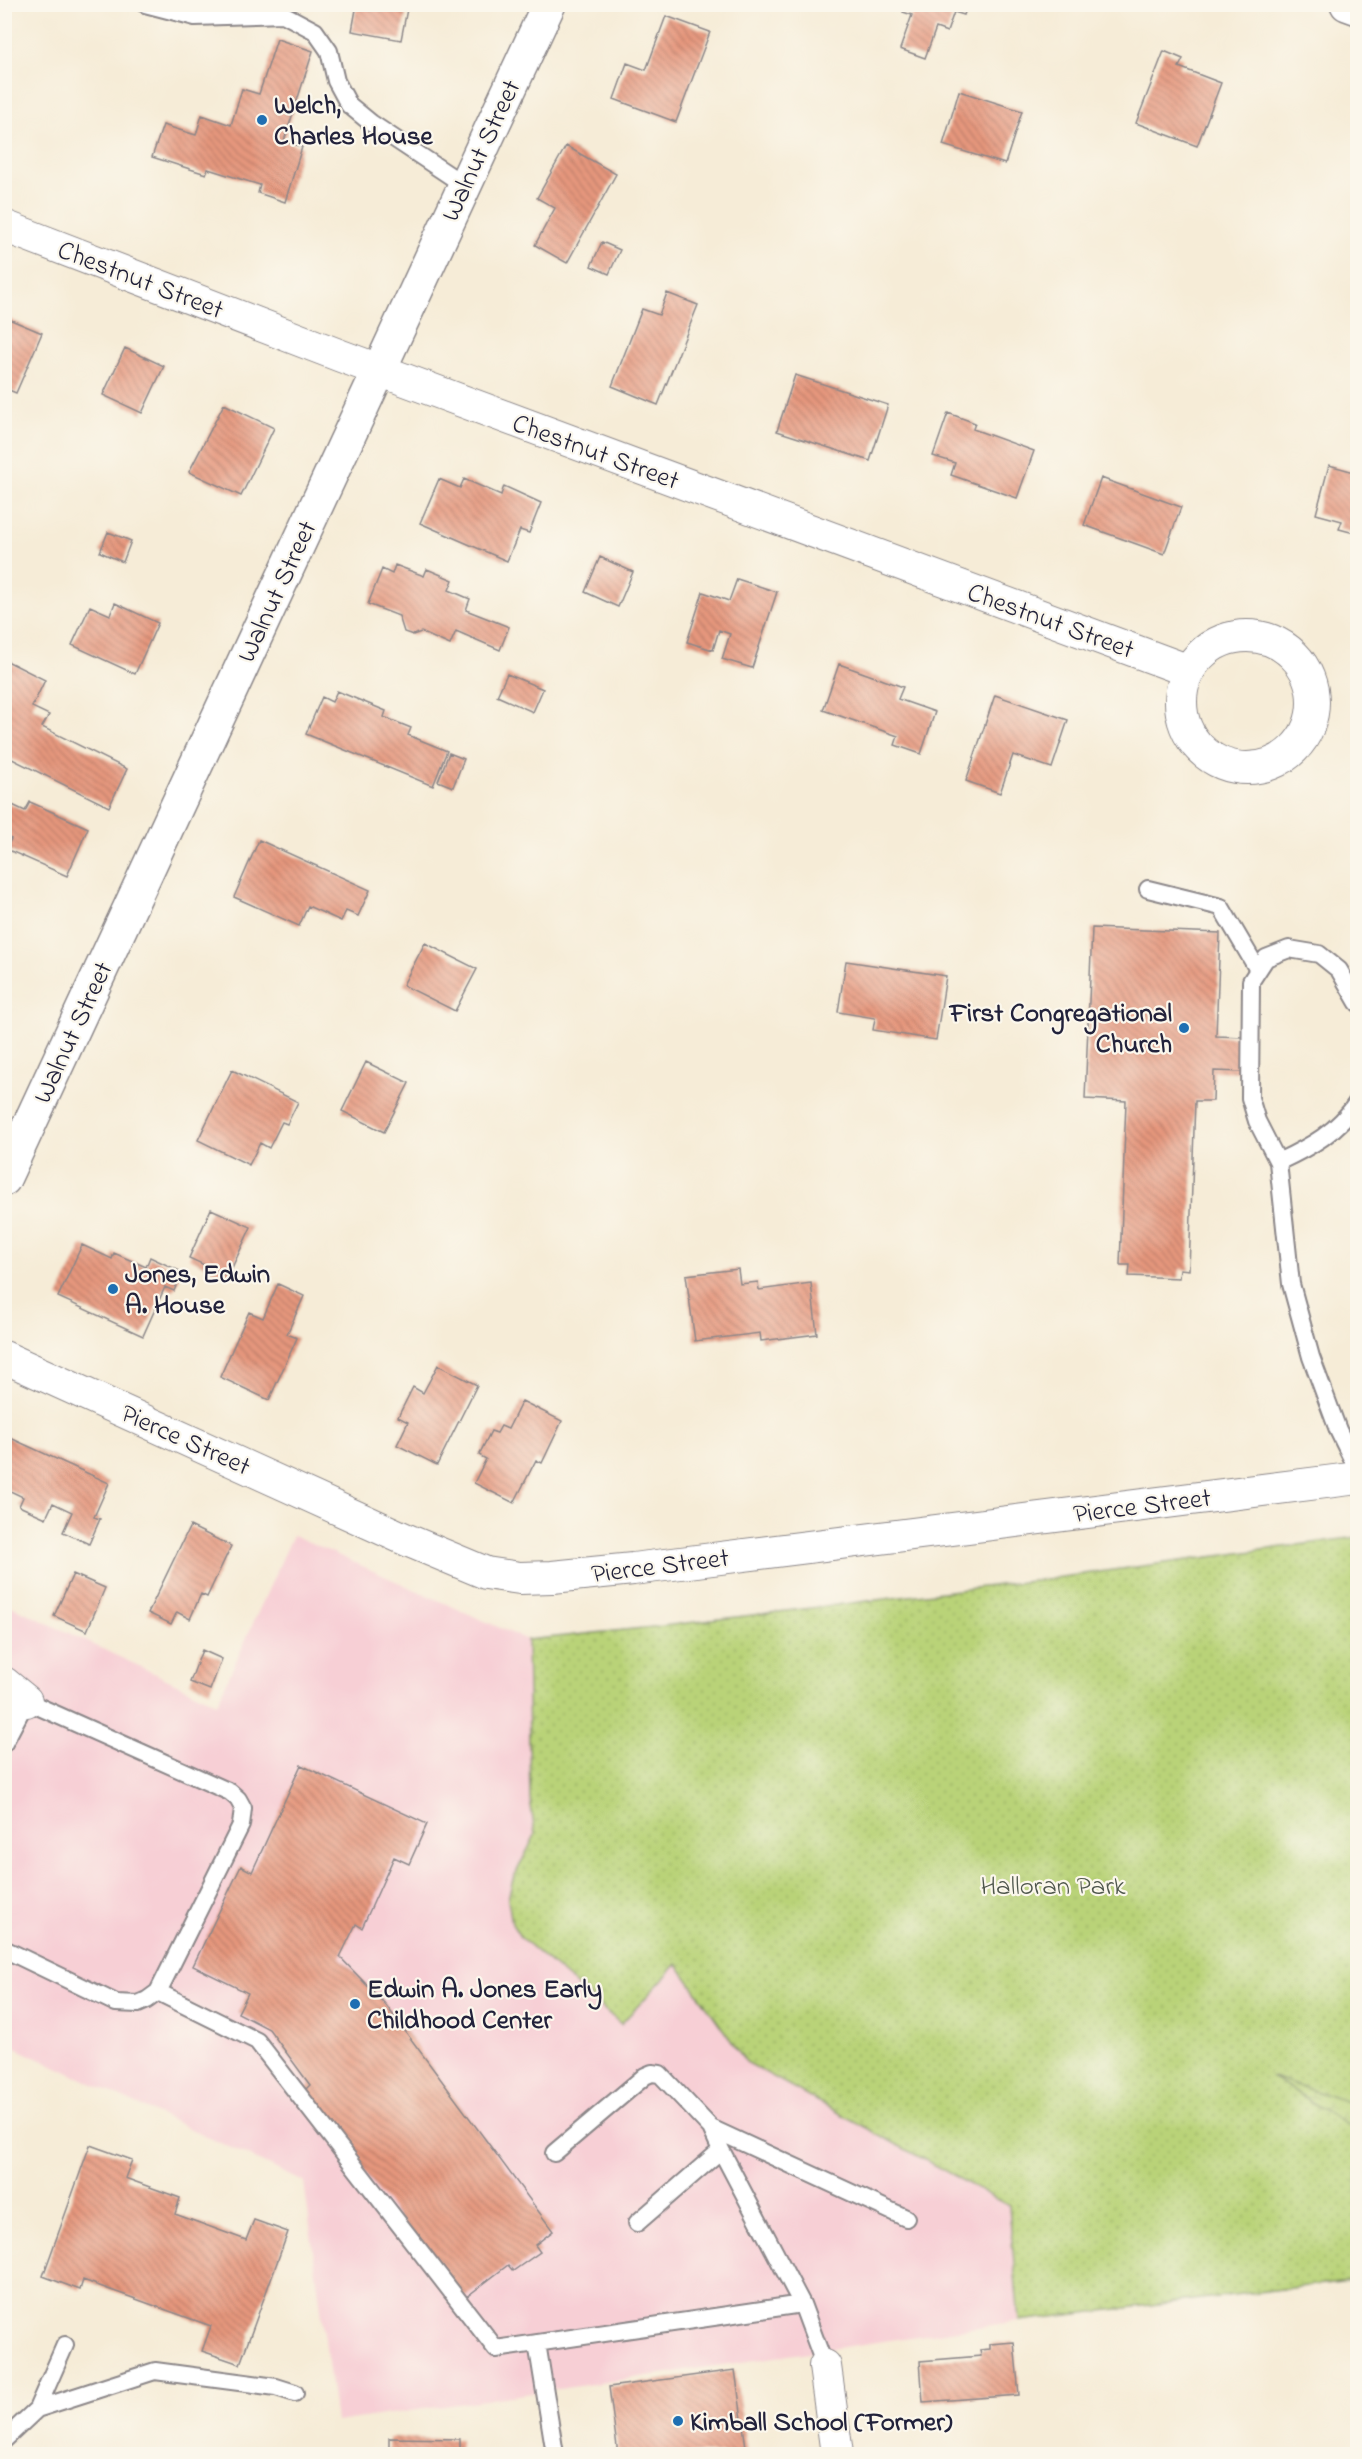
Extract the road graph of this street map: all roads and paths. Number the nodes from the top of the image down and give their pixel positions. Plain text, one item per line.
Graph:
1 (145, 4) edge
2 (549, 4) edge
3 (1347, 4) edge
4 (1358, 8) edge
5 (464, 185) junction
6 (4, 226) edge
7 (378, 370) junction
8 (1189, 671) junction
9 (1148, 889) dead end
10 (1258, 970) junction
11 (1358, 1003) edge
12 (1358, 1101) edge
13 (1278, 1162) junction
14 (4, 1179) edge
15 (4, 1357) edge
16 (1358, 1471) edge
17 (1358, 1478) edge
18 (15, 1692) edge
19 (4, 1743) edge
20 (4, 1949) edge
21 (158, 1992) junction
22 (711, 2128) junction
23 (721, 2150) junction
24 (554, 2153) dead end
25 (906, 2218) dead end
26 (637, 2223) dead end
27 (801, 2304) junction
28 (537, 2343) junction
29 (65, 2345) dead end
30 (825, 2366) joint
31 (295, 2392) dead end
32 (38, 2409) junction
33 (4, 2440) edge
34 (555, 2454) edge
35 (837, 2454) edge

1 - 5 lane
2 - 5 street, Walnut Street
3 - 4 street
5 - 7 street, Walnut Street
6 - 7 street, Chestnut Street
7 - 8 street, Chestnut Street
7 - 14 street, Walnut Street
8 - 8 street
9 - 10 lane
10 - 11 lane
10 - 13 lane
12 - 13 lane
13 - 16 lane
15 - 17 street, Pierce Street
18 - 19 lane
18 - 21 lane
20 - 21 lane
21 - 28 lane
22 - 23 lane
22 - 24 lane
22 - 25 lane
23 - 26 lane
23 - 27 lane
27 - 28 lane
27 - 30 lane
28 - 34 lane
29 - 32 lane
30 - 35 street
31 - 32 lane
32 - 33 lane

